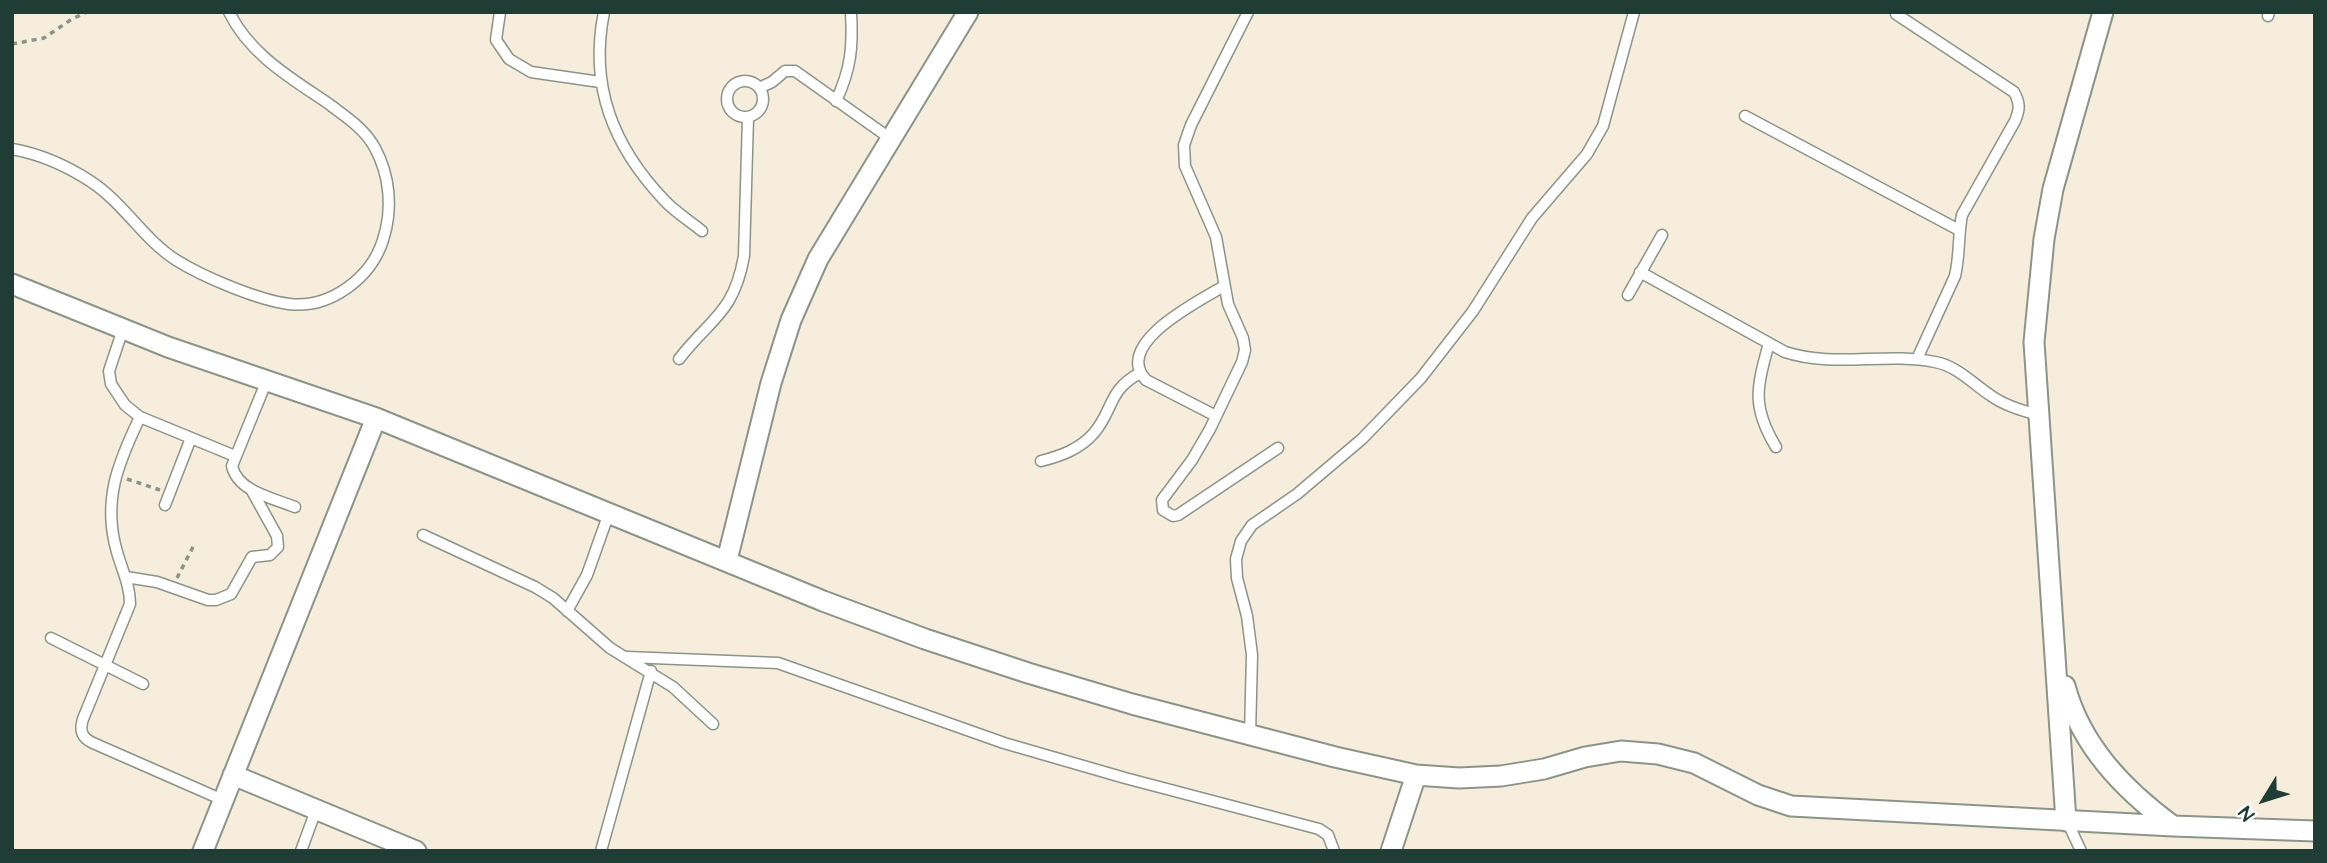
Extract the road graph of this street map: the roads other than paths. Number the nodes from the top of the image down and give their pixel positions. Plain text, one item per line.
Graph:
1 (229, 12) edge
2 (500, 12) edge
3 (604, 12) edge
4 (851, 12) edge
5 (968, 12) edge
6 (1248, 12) edge
7 (1634, 12) edge
8 (2103, 12) edge
9 (1896, 14) dead end
10 (600, 82) junction
11 (759, 88) junction
12 (836, 101) junction
13 (1745, 116) dead end
14 (748, 117) junction
15 (891, 139) junction
16 (12, 149) edge
17 (1959, 230) junction
18 (702, 231) dead end
19 (1662, 235) dead end
20 (1640, 272) junction
21 (12, 284) edge
22 (1224, 286) junction
23 (1628, 295) dead end
24 (123, 329) junction
25 (1769, 343) junction
26 (679, 359) dead end
27 (1917, 359) junction
28 (1139, 373) junction
29 (267, 380) junction
30 (2040, 415) junction
31 (1216, 416) junction
32 (140, 417) junction
33 (376, 418) junction
34 (191, 438) junction
35 (1776, 447) dead end
36 (1278, 448) dead end
37 (235, 456) junction
38 (1041, 461) dead end
39 (251, 489) junction
40 (165, 505) dead end
41 (295, 507) dead end
42 (609, 512) junction
43 (423, 535) dead end
44 (727, 560) junction
45 (126, 577) junction
46 (567, 611) junction
47 (51, 638) dead end
48 (2057, 655) junction
49 (627, 657) junction
50 (105, 666) junction
51 (651, 671) junction
52 (143, 684) dead end
53 (713, 724) dead end
54 (1250, 735) junction
55 (233, 775) junction
56 (1416, 775) junction
57 (223, 800) junction
58 (316, 810) junction
59 (2066, 821) junction
60 (2173, 826) junction
61 (2315, 831) edge
62 (203, 851) edge
63 (301, 851) edge
64 (415, 851) edge
65 (601, 851) edge
66 (1334, 851) edge
67 (1391, 851) edge
68 (2081, 851) edge

1 - 16 lane
2 - 10 lane
3 - 10 lane
4 - 12 lane
5 - 15 street
6 - 22 lane
7 - 54 lane
8 - 30 street
9 - 17 lane
10 - 18 lane
11 - 12 lane
11 - 14 lane
11 - 14 lane
12 - 15 lane
13 - 17 lane
14 - 26 lane
15 - 44 street
17 - 27 lane
19 - 20 lane
20 - 23 lane
20 - 25 lane
21 - 24 street
22 - 28 lane
22 - 31 lane
24 - 29 street
24 - 32 lane
25 - 27 lane
25 - 35 lane
27 - 30 lane
28 - 31 lane
28 - 38 lane
29 - 33 street
29 - 37 lane
30 - 48 street
31 - 36 lane
32 - 34 lane
32 - 45 lane
33 - 42 street
33 - 55 street
34 - 37 lane
34 - 40 lane
37 - 39 lane
39 - 41 lane
39 - 45 lane
42 - 44 street
42 - 46 lane
43 - 46 lane
44 - 54 street
45 - 50 lane
46 - 49 lane
47 - 50 lane
48 - 59 street
48 - 60 street
49 - 51 lane
49 - 66 lane
50 - 52 lane
50 - 57 lane
51 - 53 lane
51 - 65 lane
54 - 56 street
55 - 57 street
55 - 58 street
56 - 59 street
56 - 67 street
57 - 62 street
58 - 63 lane
58 - 64 street
59 - 60 street
59 - 68 lane
60 - 61 street

